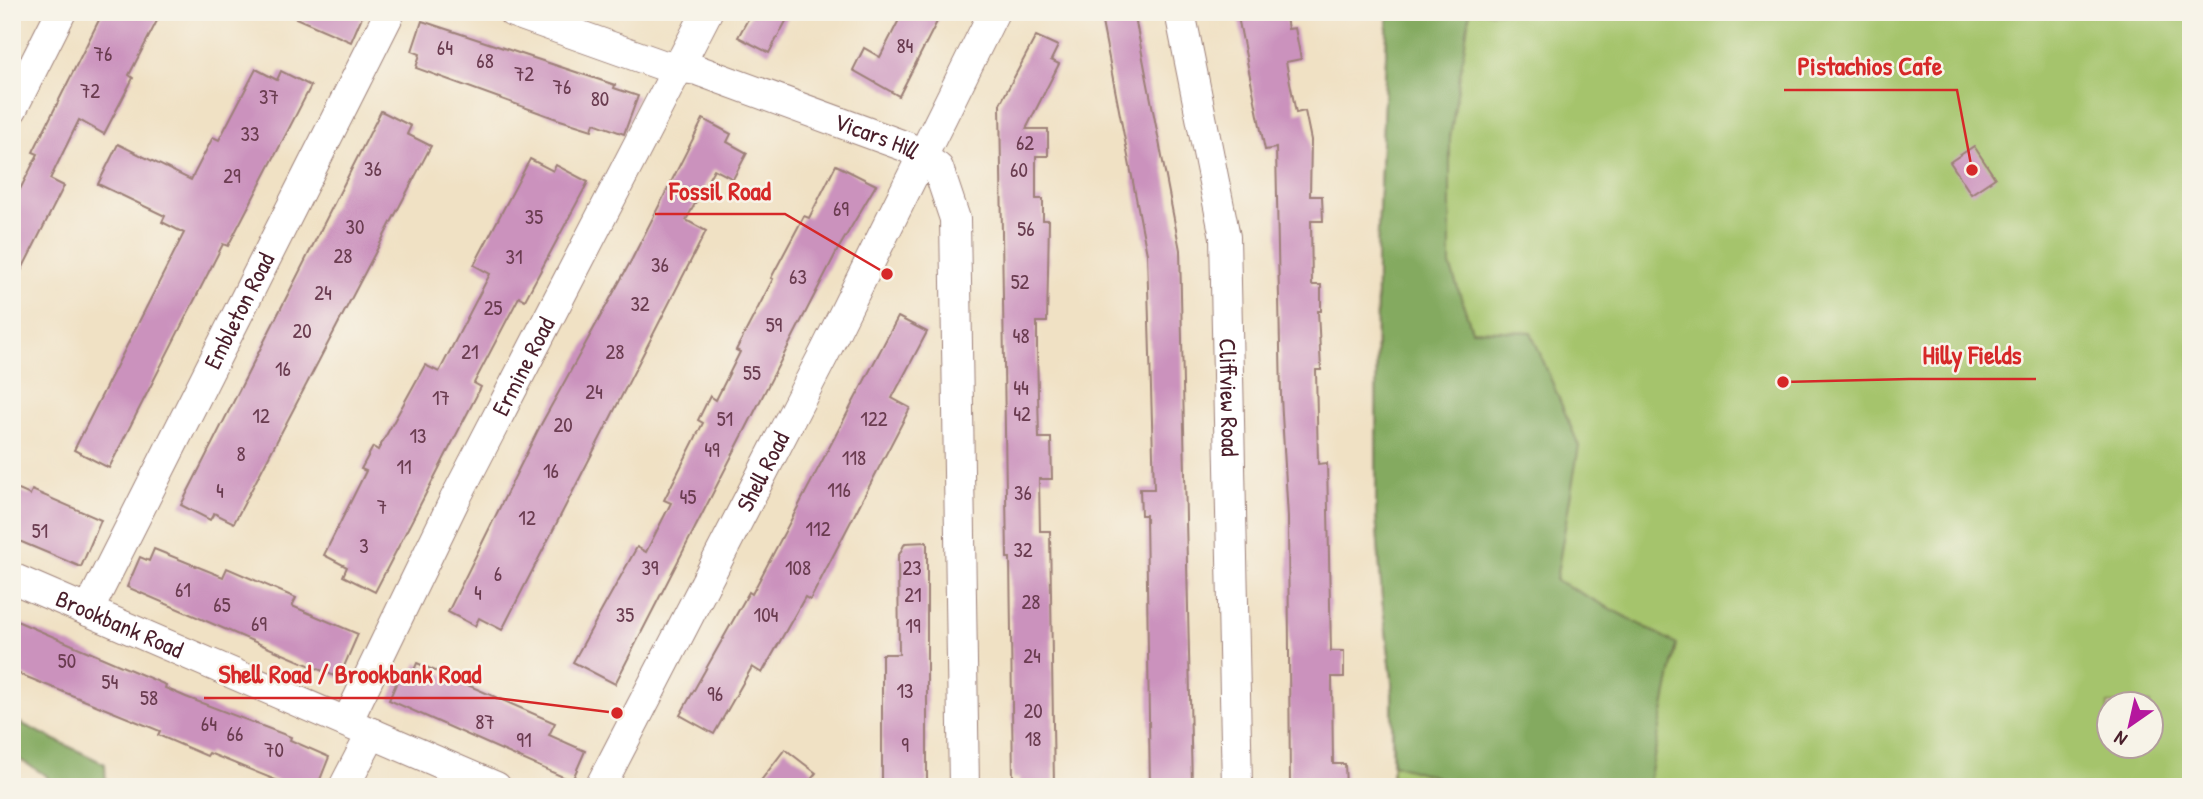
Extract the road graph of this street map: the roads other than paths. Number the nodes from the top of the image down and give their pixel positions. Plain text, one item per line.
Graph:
1 (61, 12) edge
2 (390, 12) edge
3 (513, 12) edge
4 (707, 12) edge
5 (994, 12) edge
6 (1180, 12) edge
7 (679, 68) junction
8 (12, 110) edge
9 (924, 155) junction
10 (12, 578) edge
11 (88, 611) junction
12 (359, 728) junction
13 (345, 787) edge
14 (496, 787) edge
15 (600, 787) edge
16 (964, 787) edge
17 (1237, 787) edge

1 - 8 street
2 - 11 street, Embleton Road
3 - 7 street, Vicars Hill
4 - 7 street, Ermine Road
5 - 9 street, Vicars Hill
6 - 17 street, Cliffview Road
7 - 9 street, Vicars Hill
7 - 12 street, Ermine Road
9 - 15 street, Shell Road
9 - 16 street
10 - 11 street, Brookbank Road
11 - 12 street, Brookbank Road
12 - 13 street, Ermine Road
12 - 14 street, Brookbank Road

